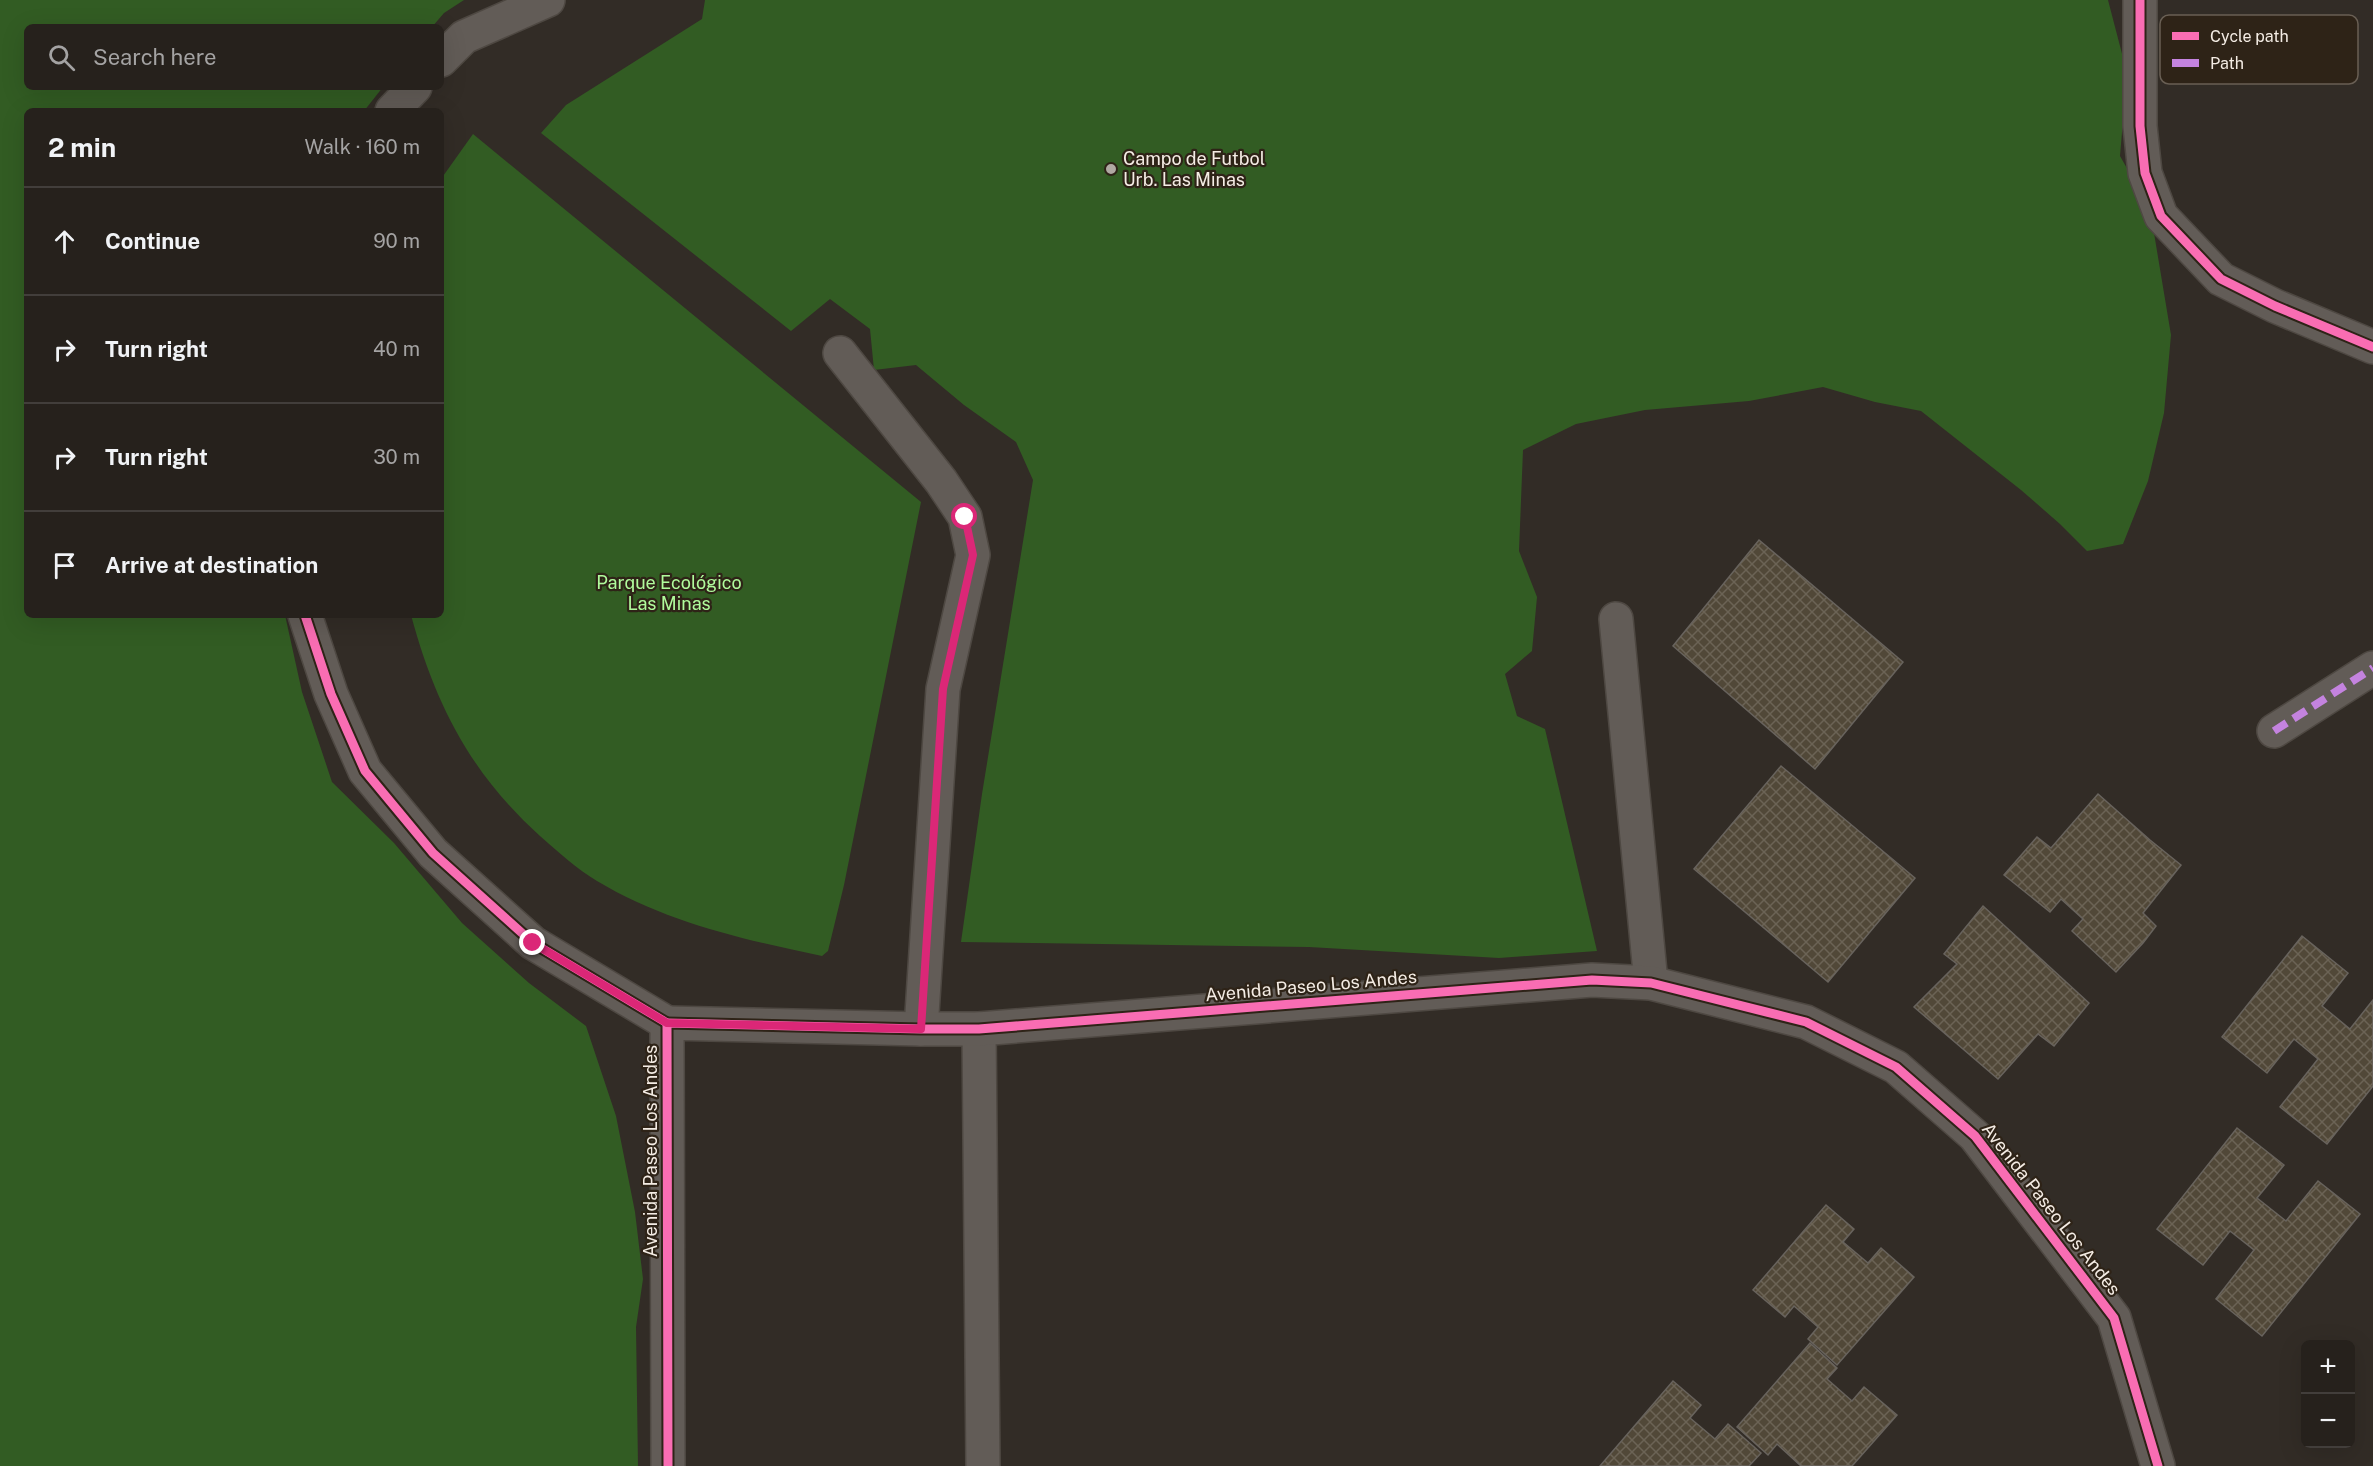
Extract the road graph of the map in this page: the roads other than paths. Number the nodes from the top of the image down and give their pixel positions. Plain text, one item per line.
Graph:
1 (548, 0) edge
2 (2140, 0) edge
3 (444, 57) edge
4 (412, 90) edge
5 (395, 108) edge
6 (2373, 347) edge
7 (840, 353) dead end
8 (306, 618) edge
9 (1616, 619) dead end
10 (2373, 668) edge
11 (2274, 731) dead end
12 (1651, 983) junction
13 (667, 1023) junction
14 (921, 1029) junction
15 (979, 1029) junction
16 (668, 1466) edge
17 (983, 1466) edge
18 (2158, 1466) edge

1 - 3 street
2 - 6 street
4 - 5 street
7 - 14 street
8 - 13 street
9 - 12 street
10 - 11 street
12 - 15 street, Avenida Paseo Los Andes
12 - 18 street, Avenida Paseo Los Andes
13 - 14 street, Avenida Paseo Los Andes
13 - 16 street, Avenida Paseo Los Andes
14 - 15 street, Avenida Paseo Los Andes
15 - 17 street

